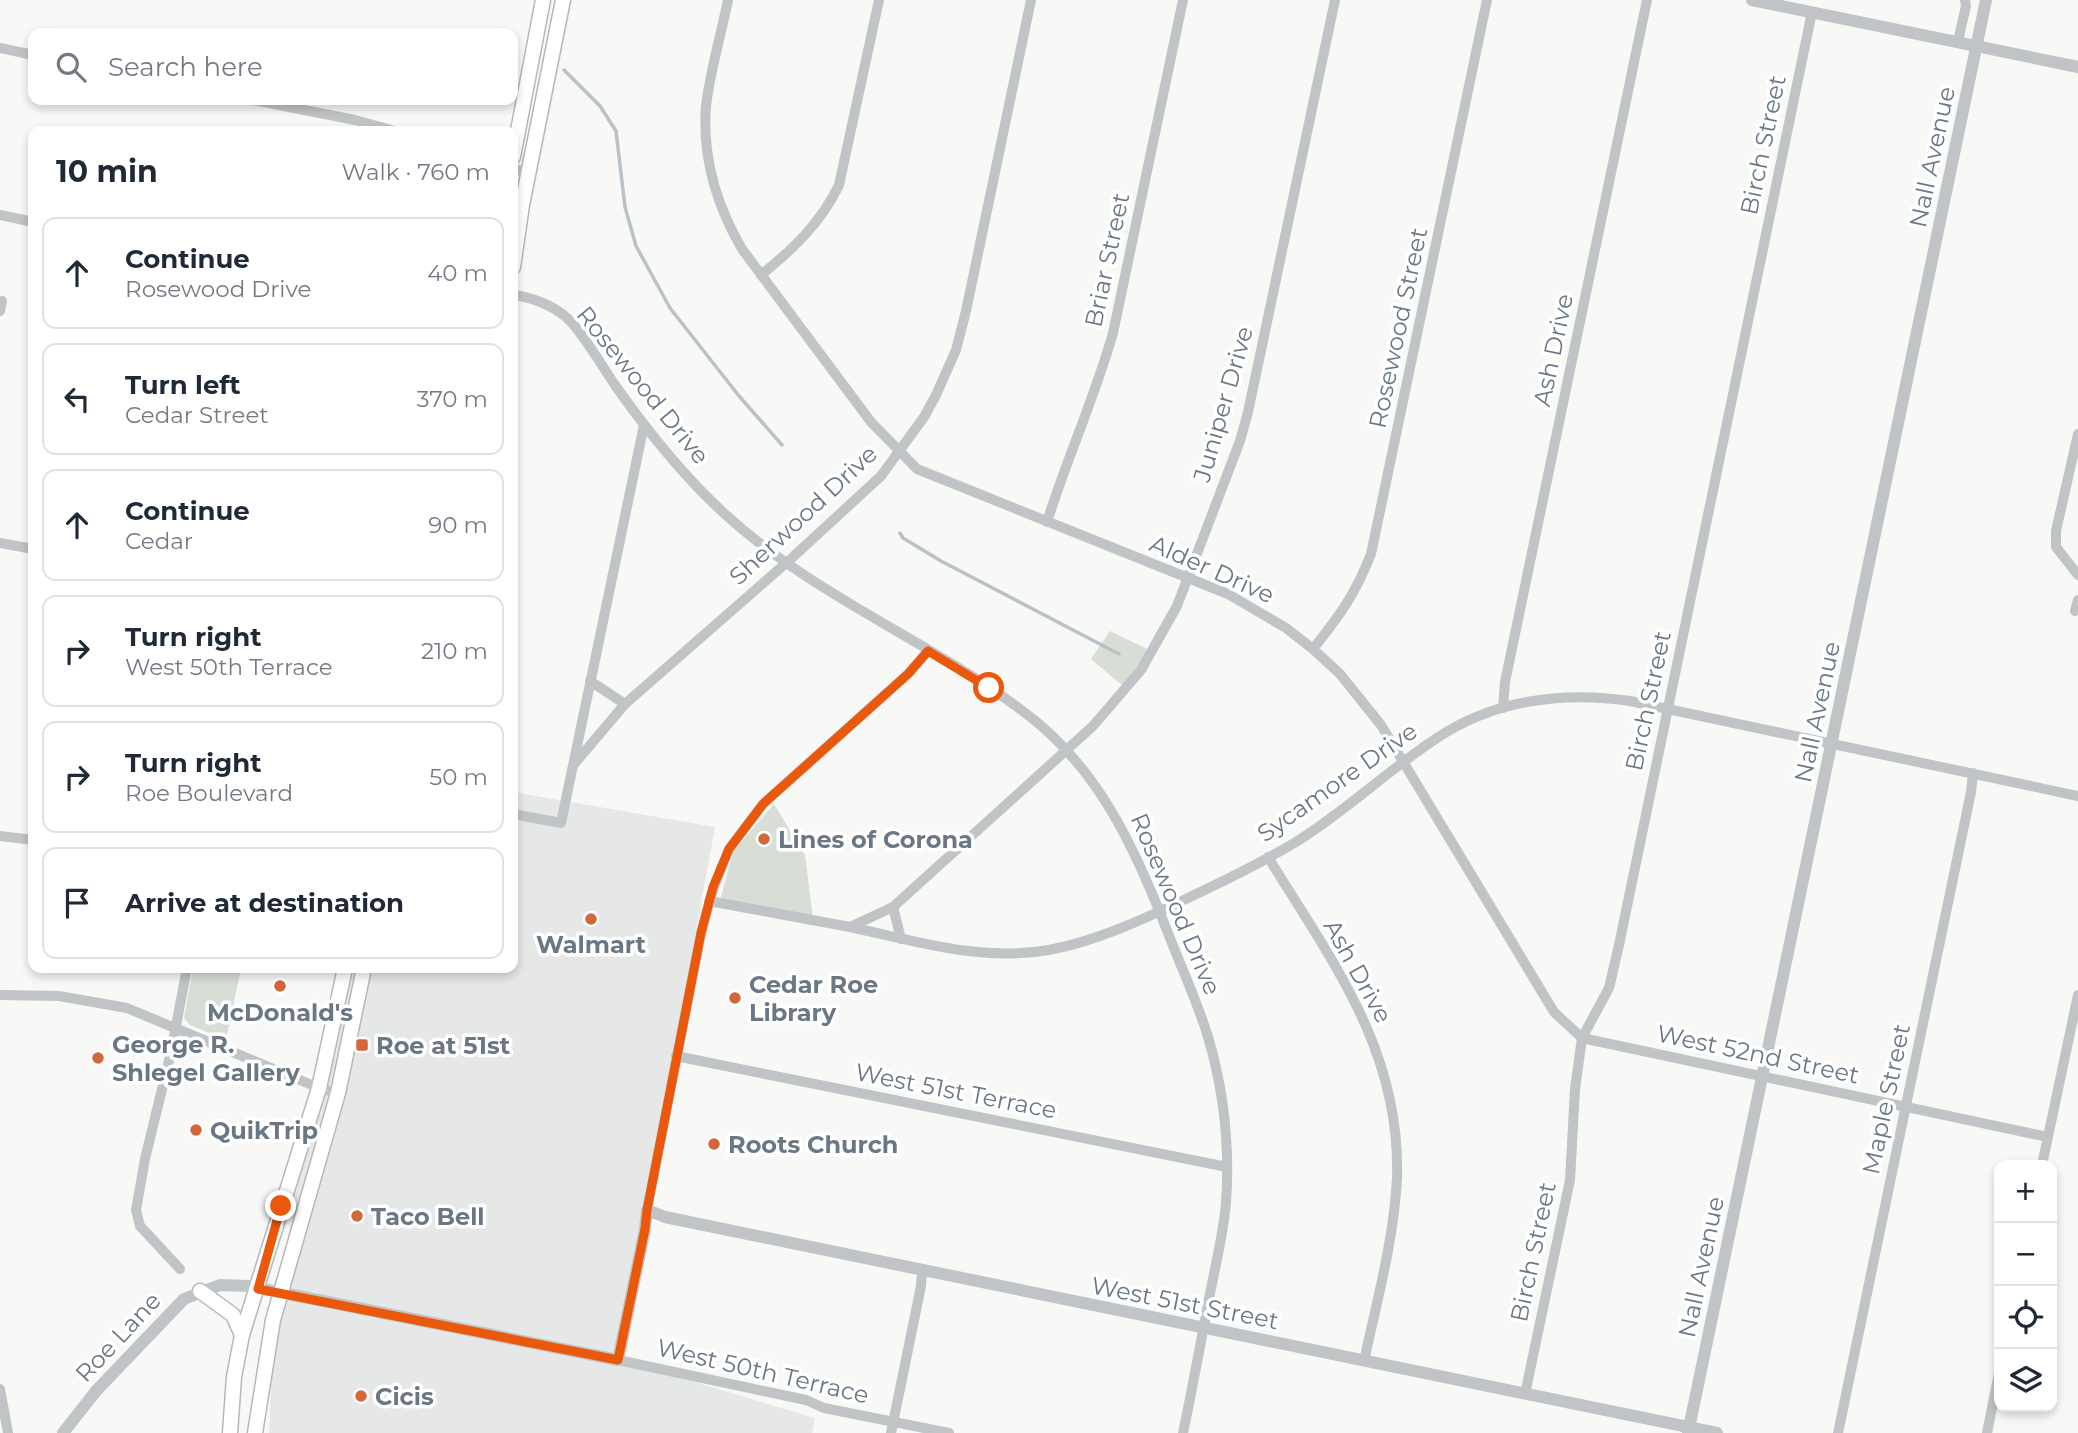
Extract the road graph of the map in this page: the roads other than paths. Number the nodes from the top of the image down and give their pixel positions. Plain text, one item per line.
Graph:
1 (543, 0) edge
2 (563, 0) edge
3 (728, 0) edge
4 (879, 0) edge
5 (1031, 0) edge
6 (1183, 0) edge
7 (1335, 0) edge
8 (1487, 0) edge
9 (1647, 0) edge
10 (1752, 0) edge
11 (1965, 0) edge
12 (1986, 0) edge
13 (1812, 12) junction
14 (1958, 41) junction
15 (1977, 45) junction
16 (0, 48) edge
17 (28, 54) edge
18 (2078, 67) edge
19 (278, 105) edge
20 (377, 126) edge
21 (518, 131) edge
22 (518, 170) edge
23 (528, 172) junction
24 (0, 215) edge
25 (28, 221) edge
26 (518, 235) edge
27 (761, 275) junction
28 (518, 296) edge
29 (644, 425) junction
30 (2078, 434) edge
31 (899, 452) junction
32 (1047, 522) junction
33 (0, 542) edge
34 (28, 548) edge
35 (786, 563) junction
36 (2078, 575) edge
37 (1188, 577) junction
38 (1313, 649) junction
39 (928, 651) junction
40 (590, 681) junction
41 (625, 704) junction
42 (1503, 708) junction
43 (1668, 709) junction
44 (1833, 743) junction
45 (1066, 751) junction
46 (1404, 762) junction
47 (575, 763) junction
48 (1972, 773) junction
49 (2078, 796) edge
50 (518, 815) edge
51 (0, 836) edge
52 (28, 839) edge
53 (1268, 857) junction
54 (709, 901) junction
55 (893, 907) junction
56 (1160, 912) junction
57 (850, 927) junction
58 (901, 939) junction
59 (186, 973) edge
60 (344, 973) edge
61 (363, 973) edge
62 (0, 995) edge
63 (2078, 995) edge
64 (174, 1027) junction
65 (1582, 1038) junction
66 (676, 1056) junction
67 (1764, 1076) junction
68 (319, 1088) junction
69 (338, 1093) junction
70 (1905, 1108) junction
71 (2048, 1137) junction
72 (2043, 1160) edge
73 (1227, 1167) junction
74 (647, 1210) junction
75 (180, 1269) dead end
76 (922, 1271) junction
77 (258, 1289) junction
78 (200, 1291) junction
79 (280, 1293) junction
80 (1204, 1328) junction
81 (242, 1335) junction
82 (618, 1360) junction
83 (1364, 1361) junction
84 (0, 1388) edge
85 (1525, 1394) junction
86 (1994, 1398) edge
87 (894, 1422) junction
88 (1688, 1430) edge
89 (8, 1433) edge
90 (63, 1433) edge
91 (230, 1433) edge
92 (256, 1433) edge
93 (891, 1433) edge
94 (949, 1433) edge
95 (1183, 1433) edge
96 (1717, 1433) edge
97 (1838, 1433) edge
98 (1987, 1433) edge

1 - 21 main road
2 - 23 main road
3 - 27 street, Alder Drive
4 - 27 street
5 - 31 street, Sherwood Drive
6 - 32 street, Briar Street
7 - 37 street, Juniper Drive
8 - 38 street, Rosewood Street
9 - 42 street, Ash Drive
10 - 13 street
11 - 14 street
12 - 15 street, Nall Avenue
13 - 14 street
13 - 43 street, Birch Street
14 - 15 street
15 - 18 street
15 - 44 street, Nall Avenue
16 - 17 street
19 - 20 street
22 - 23 street
23 - 26 main road
24 - 25 street
27 - 31 street, Alder Drive
28 - 29 street, Rosewood Drive
29 - 35 street, Rosewood Drive
29 - 40 street
30 - 36 street
31 - 32 street, Alder Drive
31 - 35 street, Sherwood Drive
32 - 37 street, Alder Drive
33 - 34 street
35 - 39 street, Rosewood Drive
35 - 41 street, Sherwood Drive
37 - 38 street, Alder Drive
37 - 45 street, Juniper Drive
38 - 46 street, Alder Drive
39 - 45 street, Rosewood Drive
39 - 54 street
40 - 41 street
40 - 47 street
41 - 47 street, Sherwood Drive
42 - 43 street, Sycamore Drive
42 - 46 street, Sycamore Drive
43 - 44 street, Sycamore Drive
43 - 65 street, Birch Street
44 - 48 street, Sycamore Drive
44 - 67 street, Nall Avenue
45 - 55 street, Juniper Drive
45 - 56 street, Rosewood Drive
46 - 53 street, Sycamore Drive
46 - 65 street, Alder Drive
47 - 50 street
48 - 49 street, Sycamore Drive
48 - 70 street, Maple Street
51 - 52 street
53 - 56 street, Sycamore Drive
53 - 83 street, Ash Drive
54 - 57 street, Sycamore Drive
54 - 66 street
55 - 57 street, Juniper Drive
55 - 58 street
56 - 58 street, Sycamore Drive
56 - 73 street, Rosewood Drive
57 - 58 street, Sycamore Drive
59 - 64 street
60 - 68 main road
61 - 69 main road
62 - 64 street
63 - 71 street
64 - 68 street
64 - 75 street
65 - 67 street, West 52nd Street
65 - 85 street, Birch Street
66 - 73 street, West 51st Terrace
66 - 74 street
67 - 70 street, West 52nd Street
67 - 88 street, Nall Avenue
68 - 69 street
68 - 77 main road
69 - 79 main road
70 - 71 street, West 52nd Street
70 - 97 street, Maple Street
71 - 72 street
73 - 80 street, Rosewood Drive
74 - 76 street, West 51st Street
74 - 82 street
76 - 80 street, West 51st Street
76 - 87 street
77 - 78 street, Roe Lane
77 - 79 street, Roe Lane
77 - 81 main road
78 - 81 main road
78 - 90 street, Roe Lane
79 - 82 street, West 50th Terrace
79 - 92 main road
80 - 83 street, West 51st Street
80 - 95 street, Rosewood Drive
81 - 91 main road
82 - 87 street, West 50th Terrace
83 - 85 street, West 51st Street
84 - 89 street
85 - 88 street, West 51st Street
86 - 98 street
87 - 93 street
87 - 94 street, West 50th Terrace
88 - 96 street, West 51st Street

